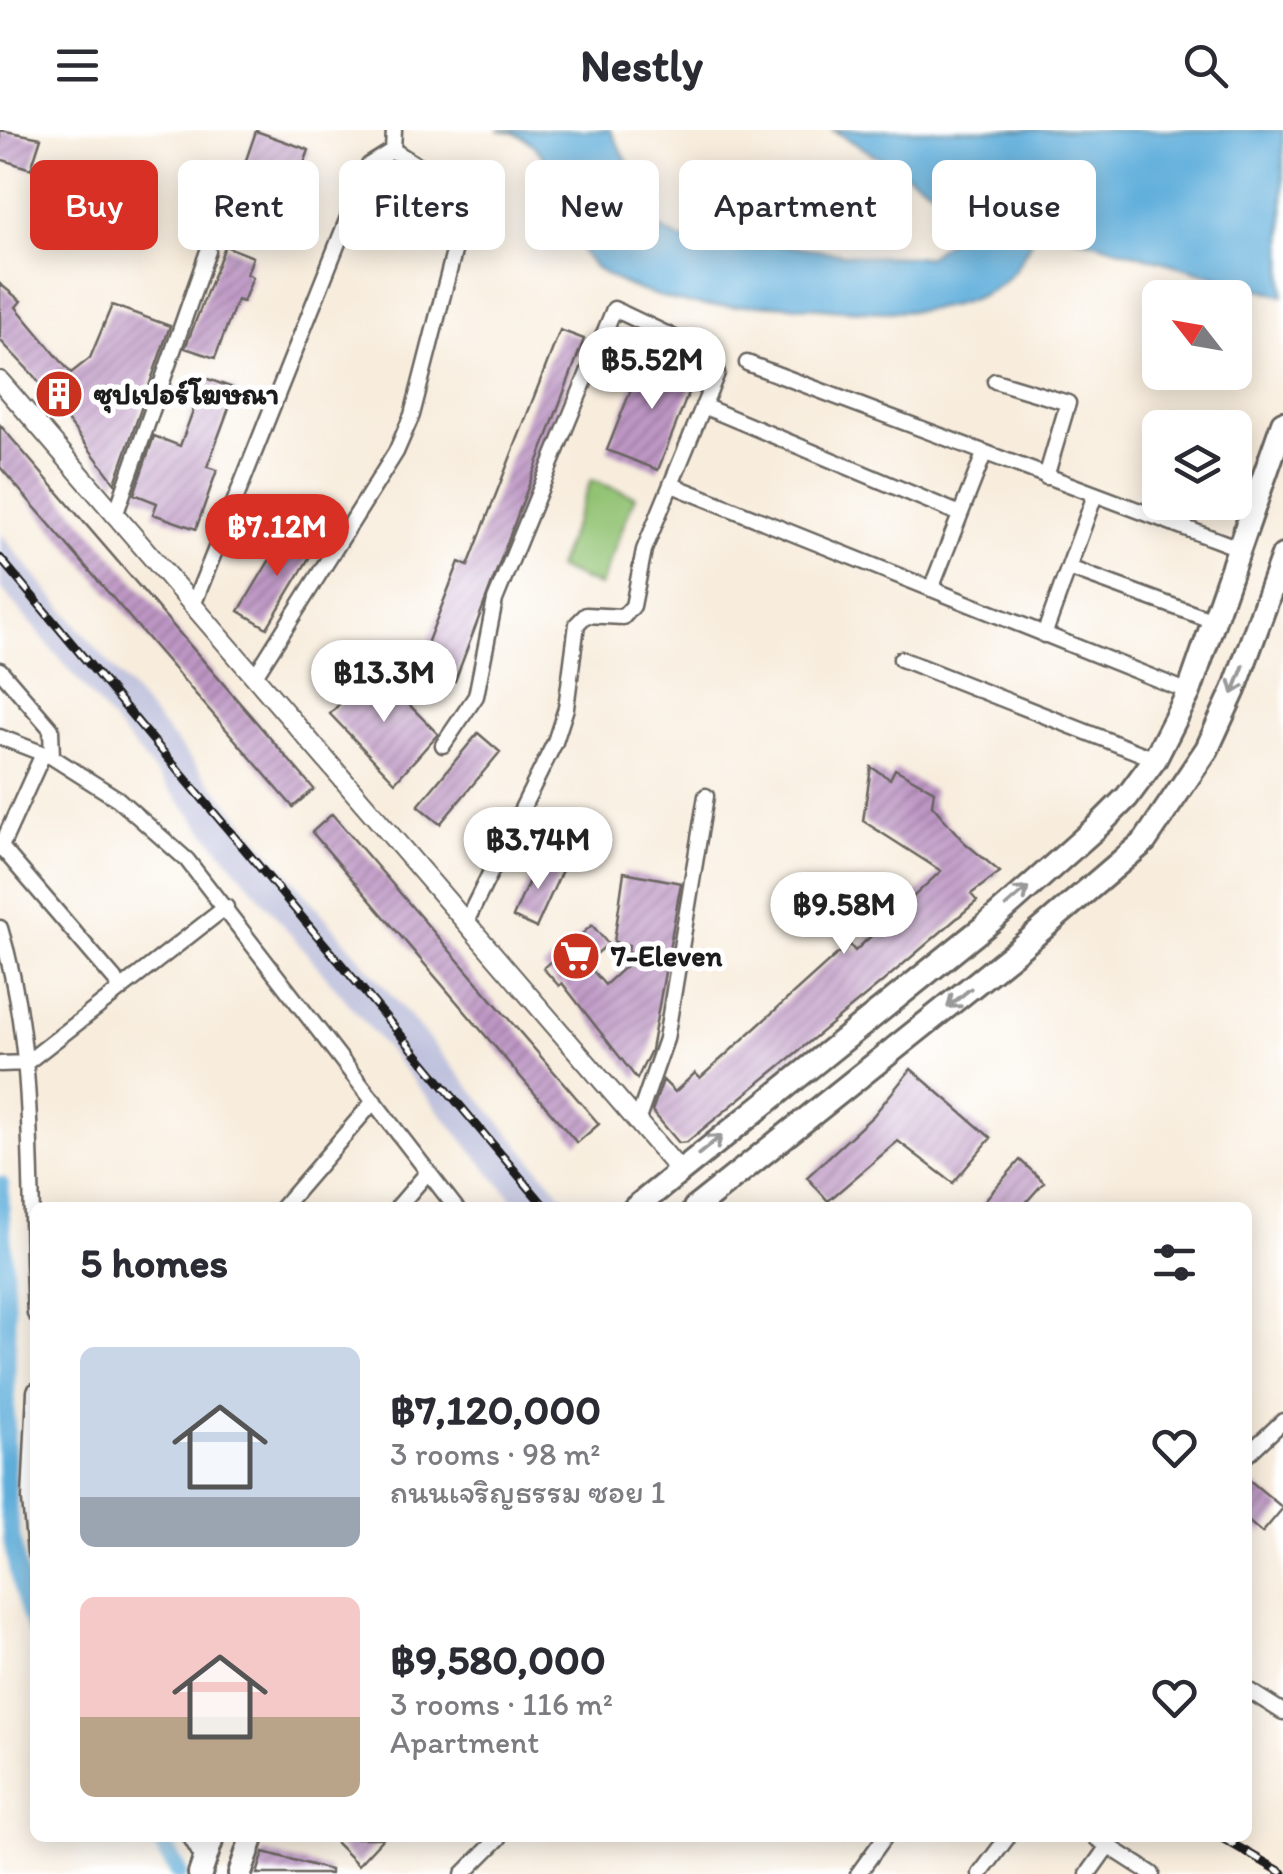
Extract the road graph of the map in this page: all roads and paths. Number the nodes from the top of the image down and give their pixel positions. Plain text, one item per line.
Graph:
1 (394, 130) edge
2 (392, 150) junction
3 (208, 251) dead end
4 (747, 363) dead end
5 (0, 380) edge
6 (995, 381) dead end
7 (703, 406) junction
8 (1283, 422) edge
9 (984, 454) junction
10 (1046, 477) junction
11 (672, 485) junction
12 (1095, 495) junction
13 (116, 512) junction
14 (960, 514) junction
15 (1240, 548) junction
16 (1283, 556) edge
17 (1069, 568) junction
18 (931, 590) junction
19 (194, 604) junction
20 (1216, 622) junction
21 (1044, 635) junction
22 (901, 659) dead end
23 (0, 670) edge
24 (255, 676) junction
25 (1190, 692) junction
26 (0, 737) edge
27 (444, 745) dead end
28 (48, 756) junction
29 (1154, 759) junction
30 (706, 796) dead end
31 (1, 849) edge
32 (226, 907) junction
33 (466, 922) junction
34 (990, 922) junction
35 (0, 928) edge
36 (1014, 953) junction
37 (122, 988) junction
38 (26, 1062) junction
39 (0, 1064) edge
40 (374, 1101) junction
41 (637, 1122) junction
42 (679, 1170) junction
43 (428, 1172) junction
44 (31, 1202) edge
45 (287, 1202) edge
46 (402, 1202) edge
47 (451, 1202) edge
48 (642, 1202) edge
49 (700, 1202) edge
50 (706, 1202) edge
51 (1283, 1421) edge
52 (1252, 1450) edge
53 (1252, 1693) edge
54 (1283, 1712) edge
55 (192, 1842) edge
56 (211, 1842) edge
57 (251, 1842) edge
58 (494, 1842) edge
59 (881, 1842) edge
60 (1004, 1842) edge
61 (1102, 1842) edge
62 (202, 1868) edge
63 (240, 1874) edge
64 (464, 1874) edge
65 (858, 1874) edge
66 (980, 1874) edge
67 (1088, 1874) edge
68 (1152, 1874) edge

1 - 2 street
2 - 19 street
2 - 24 street
3 - 13 street
4 - 9 street
5 - 13 street
6 - 10 street
7 - 11 street
7 - 14 street
7 - 27 street
8 - 15 main road
9 - 10 street
9 - 14 street
10 - 12 street
11 - 18 street
11 - 33 street
12 - 15 street
12 - 17 street
13 - 19 street
14 - 18 street
15 - 20 main road
16 -> 36 main road
17 - 20 street
17 - 21 street
18 - 21 street
19 - 24 street
20 - 25 main road
21 - 25 street
22 - 29 street
23 - 28 street
24 - 33 street
25 - 29 main road
26 - 28 street
28 - 31 street
28 - 32 street
34 -> 29 main road
30 - 41 street
31 - 37 street
32 - 37 street
32 - 40 street
33 - 41 street
34 - 36 main road
42 -> 34 main road
35 - 38 street
36 -> 50 main road
37 - 38 street
38 - 39 street
38 - 44 street
40 - 43 street
40 - 45 street
41 - 42 street
42 - 48 main road
42 - 49 main road
43 - 46 street
43 - 47 street
51 - 52 street
53 - 54 street
55 - 62 street
56 - 62 main road
57 - 63 main road
58 - 64 street
59 - 65 street
60 - 66 street
61 - 67 street
61 - 68 street

